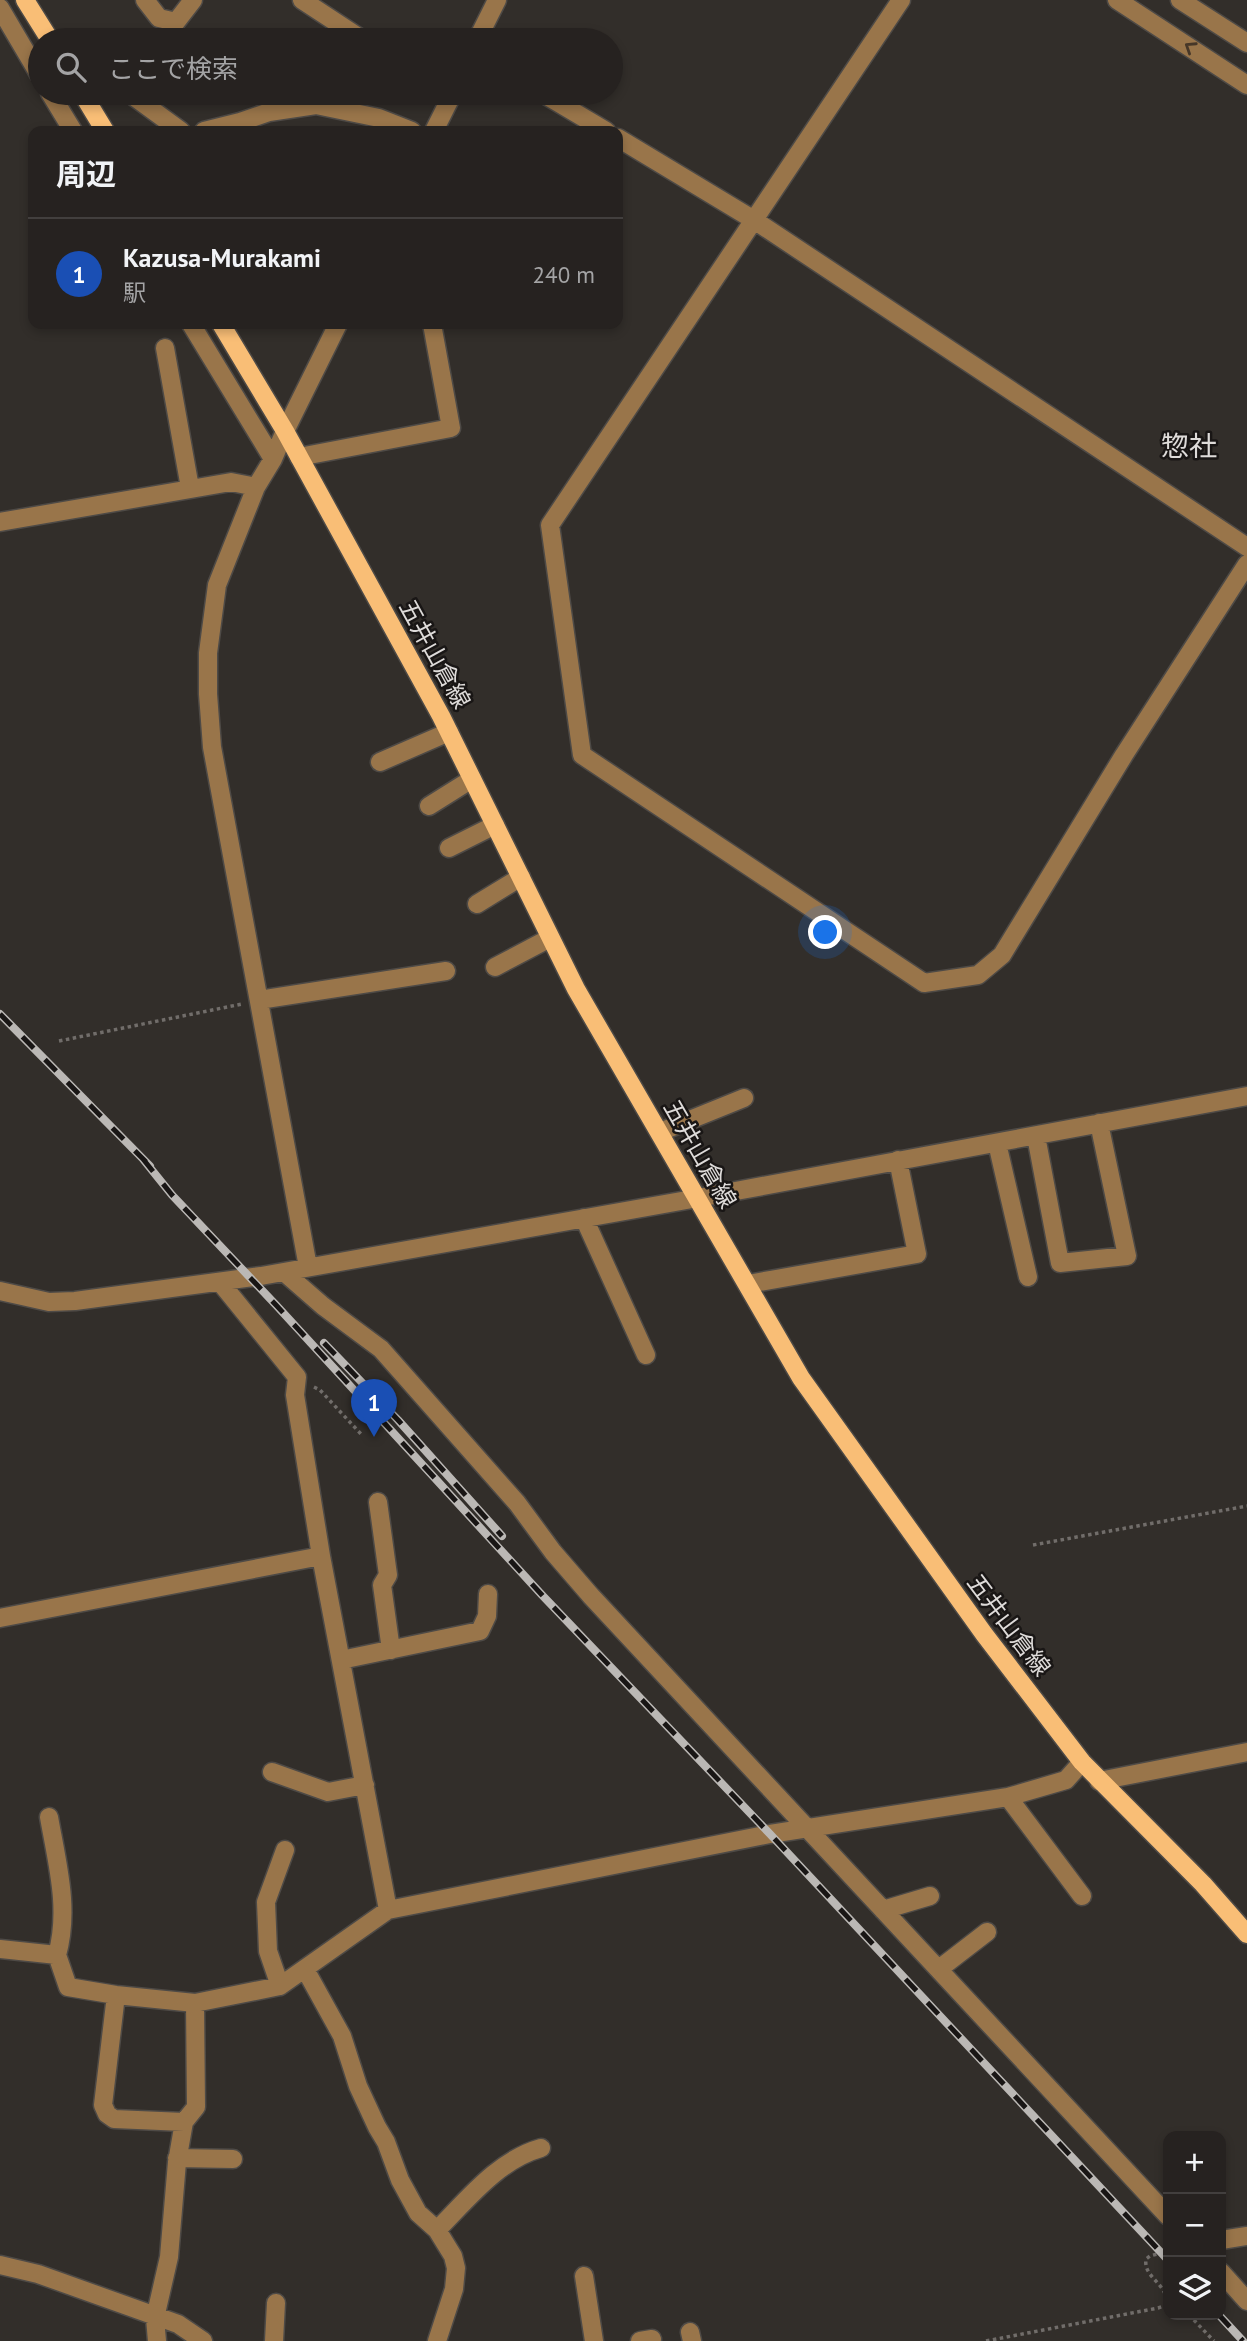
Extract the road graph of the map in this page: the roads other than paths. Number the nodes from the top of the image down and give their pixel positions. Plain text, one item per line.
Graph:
1 (25, 0) edge
2 (145, 0) edge
3 (193, 0) edge
4 (302, 0) edge
5 (497, 0) edge
6 (901, 0) edge
7 (1117, 0) edge
8 (1180, 0) edge
9 (0, 8) edge
10 (42, 28) edge
11 (344, 28) edge
12 (483, 28) edge
13 (1247, 43) edge
14 (28, 56) edge
15 (1247, 85) edge
16 (57, 105) edge
17 (89, 105) edge
18 (145, 105) edge
19 (316, 105) edge
20 (316, 105) edge
21 (444, 105) edge
22 (562, 105) edge
23 (256, 124) edge
24 (70, 126) edge
25 (102, 126) edge
26 (174, 126) edge
27 (399, 126) edge
28 (436, 126) edge
29 (598, 126) edge
30 (623, 141) edge
31 (754, 220) junction
32 (194, 329) edge
33 (224, 329) edge
34 (336, 329) edge
35 (433, 329) edge
36 (165, 348) dead end
37 (285, 431) junction
38 (299, 457) junction
39 (273, 459) junction
40 (256, 487) junction
41 (190, 488) junction
42 (0, 522) edge
43 (1247, 547) edge
44 (1247, 564) edge
45 (449, 732) junction
46 (380, 762) dead end
47 (472, 779) junction
48 (429, 806) dead end
49 (495, 825) junction
50 (449, 848) dead end
51 (521, 877) junction
52 (477, 904) dead end
53 (550, 938) junction
54 (495, 967) dead end
55 (446, 971) dead end
56 (259, 1000) junction
57 (1247, 1096) edge
58 (744, 1098) dead end
59 (1099, 1123) junction
60 (660, 1132) junction
61 (1036, 1136) junction
62 (998, 1143) junction
63 (898, 1160) junction
64 (698, 1198) junction
65 (584, 1218) junction
66 (309, 1267) junction
67 (284, 1272) junction
68 (1028, 1277) dead end
69 (220, 1282) junction
70 (748, 1284) junction
71 (0, 1291) edge
72 (646, 1355) dead end
73 (378, 1502) dead end
74 (321, 1556) junction
75 (488, 1594) dead end
76 (0, 1618) edge
77 (391, 1650) junction
78 (341, 1660) junction
79 (1247, 1752) edge
80 (1082, 1762) junction
81 (272, 1772) dead end
82 (1099, 1781) junction
83 (365, 1785) junction
84 (1008, 1797) junction
85 (49, 1817) dead end
86 (805, 1828) junction
87 (285, 1850) dead end
88 (930, 1896) dead end
89 (1082, 1896) dead end
90 (388, 1910) junction
91 (883, 1910) junction
92 (1240, 1917) edge
93 (987, 1932) dead end
94 (1247, 1934) edge
95 (0, 1949) edge
96 (57, 1955) junction
97 (306, 1969) junction
98 (939, 1969) junction
99 (280, 1986) junction
100 (116, 1995) junction
101 (195, 2003) junction
102 (184, 2122) junction
103 (541, 2148) dead end
104 (177, 2158) junction
105 (233, 2159) dead end
106 (1163, 2211) edge
107 (437, 2230) junction
108 (1247, 2236) edge
109 (1226, 2240) edge
110 (0, 2265) edge
111 (584, 2276) dead end
112 (1226, 2278) edge
113 (1247, 2301) edge
114 (276, 2303) dead end
115 (155, 2318) junction
116 (157, 2341) edge
117 (203, 2341) edge
118 (274, 2341) edge
119 (437, 2341) edge
120 (594, 2341) edge

1 - 10 main road
2 - 3 street
4 - 11 street
5 - 12 street
6 - 31 street
15 -> 7 street
8 - 13 street
9 - 14 street
16 - 24 street
17 - 25 main road
18 - 26 street
19 - 27 street
20 - 23 street
21 - 28 street
22 - 29 street
30 - 31 street
31 - 43 street
31 - 44 street
32 - 39 street
33 - 37 main road, 五井山倉線
34 - 37 street
35 - 38 street
36 - 41 street
37 - 38 main road, 五井山倉線
37 - 39 street
38 - 45 main road, 五井山倉線
39 - 40 street
40 - 41 street
40 - 56 street
41 - 42 street
45 - 46 street
45 - 47 main road, 五井山倉線
47 - 48 street
47 - 49 main road, 五井山倉線
49 - 50 street
49 - 51 main road, 五井山倉線
51 - 52 street
51 - 53 main road, 五井山倉線
53 - 54 street
53 - 60 main road, 五井山倉線
55 - 56 street
56 - 66 street
57 - 59 street
58 - 60 street
59 - 61 street
59 - 61 street
60 - 64 main road, 五井山倉線
61 - 62 street
62 - 63 street
62 - 68 street
63 - 64 street
63 - 70 street
64 - 65 street
64 - 70 main road, 五井山倉線
65 - 66 street
65 - 72 street
66 - 67 street
67 - 69 street
67 - 86 street
69 - 71 street
69 - 74 street
70 - 80 main road, 五井山倉線
73 - 77 street
74 - 76 street
74 - 78 street
75 - 77 street
77 - 78 street
78 - 83 street
79 - 82 street
80 - 82 main road, 五井山倉線
80 - 84 street
81 - 83 street
82 - 92 main road, 五井山倉線
83 - 90 street
84 - 86 street
84 - 89 street
85 - 96 street
86 - 90 street
86 - 91 street
87 - 99 street
88 - 91 street
90 - 97 street
91 - 98 street
92 - 94 main road, 五井山倉線
93 - 98 street
95 - 96 street
96 - 100 street
97 - 99 street
97 - 107 street
98 - 106 street
99 - 101 street
100 - 101 street
100 - 102 street
101 - 102 street
102 - 104 street
103 - 107 street
104 - 105 street
104 - 115 street
107 - 119 street
108 - 109 street
110 - 115 street
111 - 120 street
112 - 113 street
114 - 118 street
115 - 116 street
115 - 117 street

